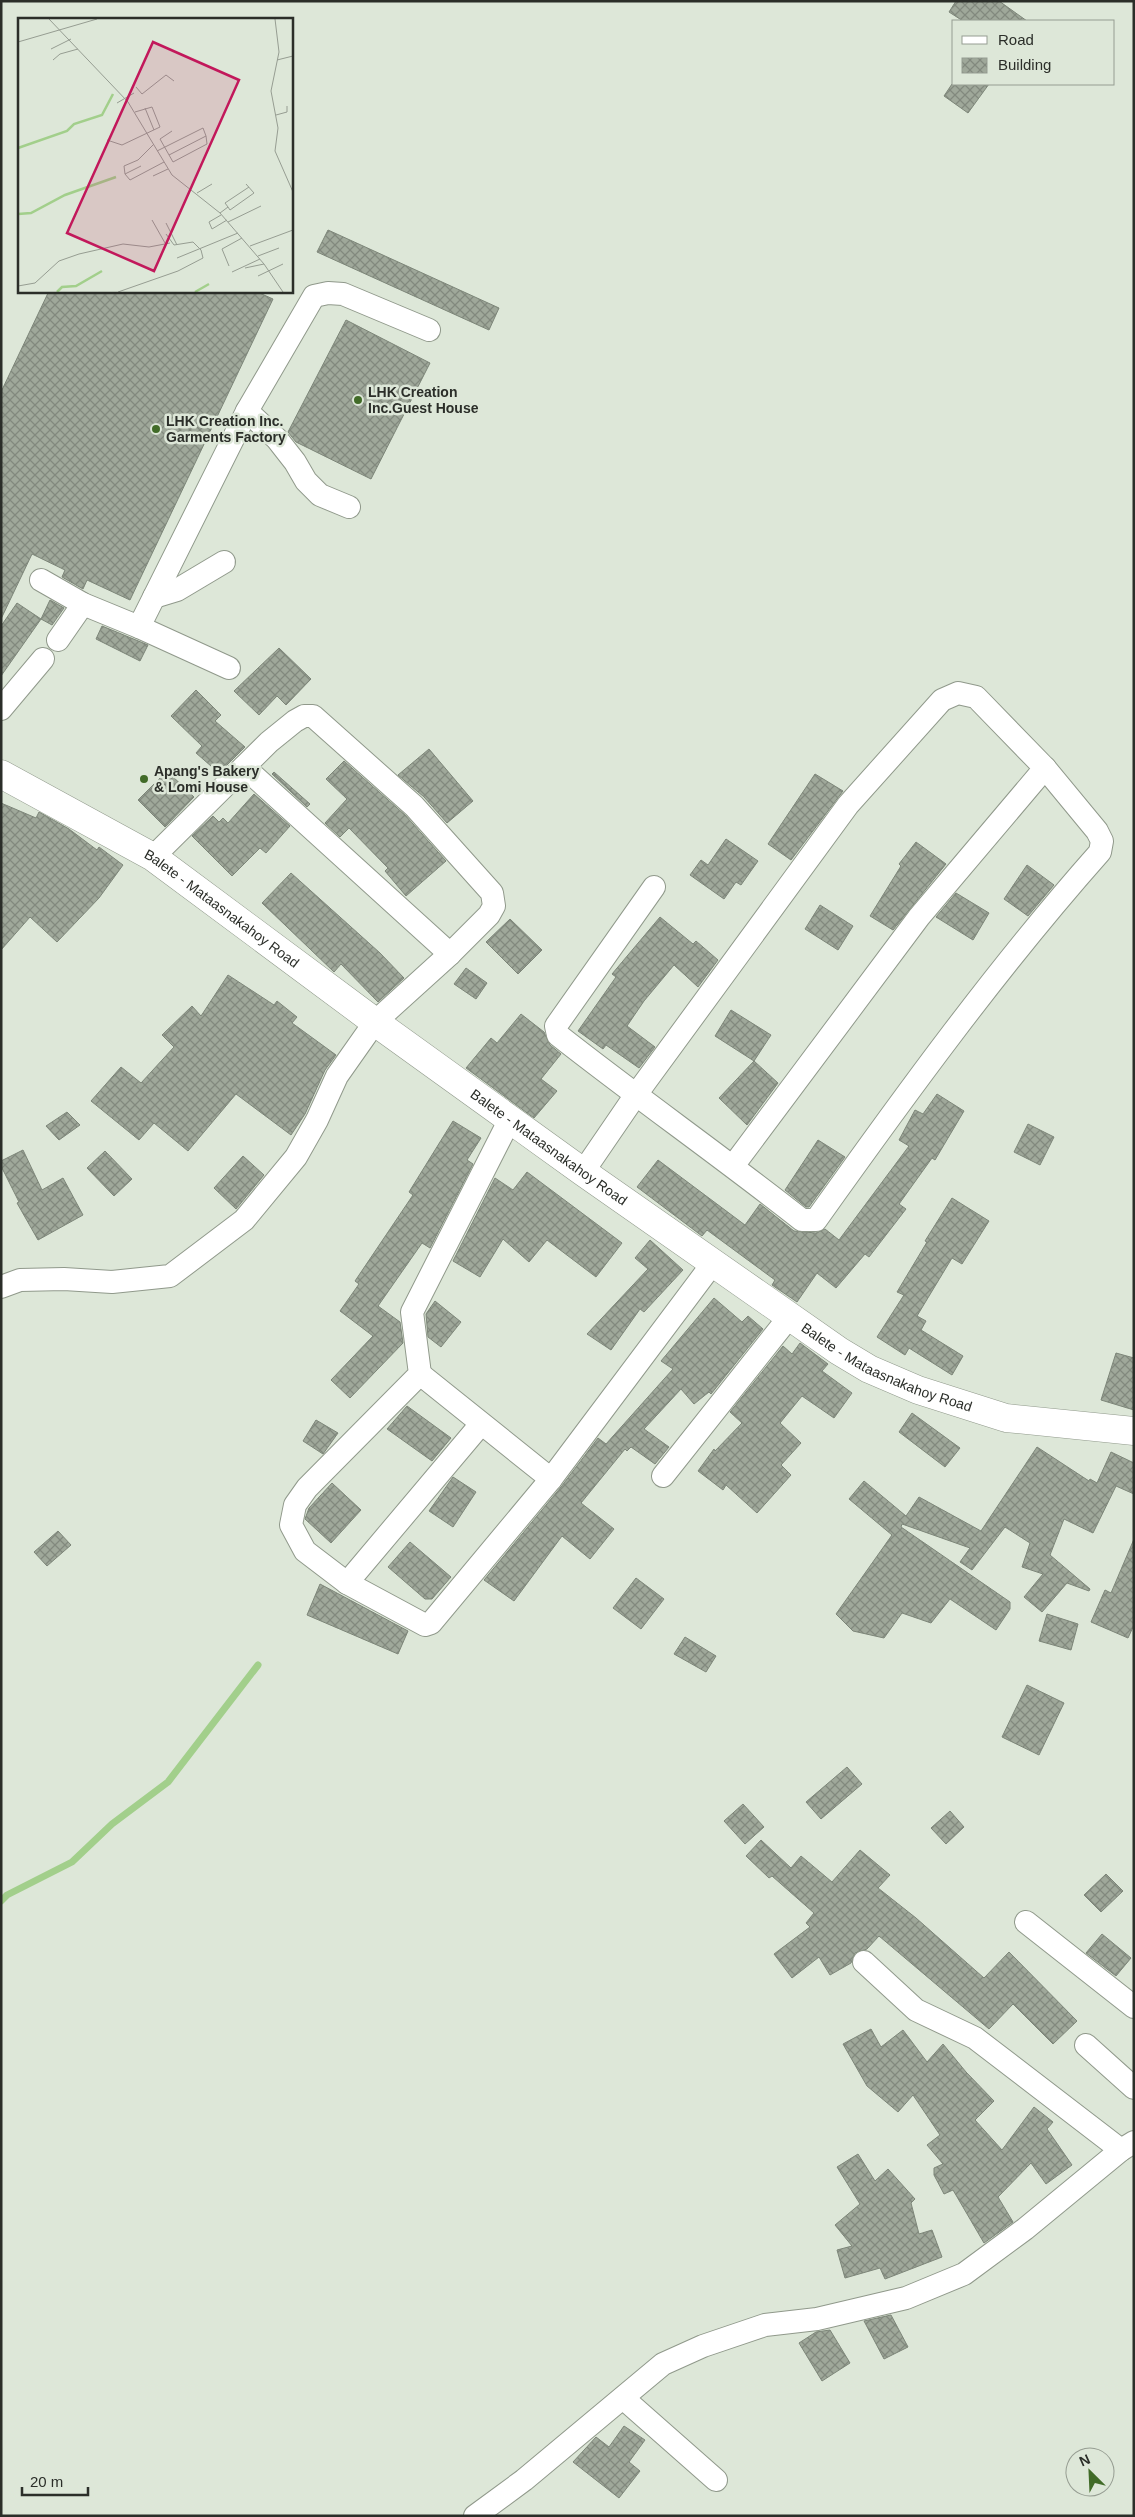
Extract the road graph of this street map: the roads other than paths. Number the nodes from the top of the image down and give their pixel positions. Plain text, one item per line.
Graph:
1 (429, 330) dead end
2 (247, 411) junction
3 (349, 507) dead end
4 (224, 562) dead end
5 (41, 580) dead end
6 (154, 596) junction
7 (83, 604) junction
8 (139, 627) junction
9 (58, 640) dead end
10 (43, 659) dead end
11 (229, 668) dead end
12 (1, 709) edge
13 (244, 767) junction
14 (1044, 768) junction
15 (2, 776) edge
16 (153, 857) junction
17 (654, 887) dead end
18 (450, 954) junction
19 (375, 1022) junction
20 (635, 1096) junction
21 (510, 1119) junction
22 (733, 1166) junction
23 (583, 1172) junction
24 (713, 1263) junction
25 (1, 1287) edge
26 (790, 1316) junction
27 (420, 1374) junction
28 (481, 1424) junction
29 (1134, 1431) edge
30 (663, 1476) dead end
31 (551, 1479) junction
32 (347, 1583) junction
33 (1026, 1922) dead end
34 (864, 1962) dead end
35 (1134, 2007) edge
36 (1086, 2045) dead end
37 (1134, 2088) edge
38 (1127, 2146) edge
39 (623, 2398) junction
40 (716, 2480) dead end
41 (475, 2516) edge

1 - 2 street
2 - 3 street
2 - 6 street
4 - 6 street
5 - 7 street
6 - 8 street
7 - 8 street
7 - 9 street
8 - 11 street
10 - 12 street
13 - 16 street
13 - 18 street
13 - 18 street
14 - 20 street
14 - 22 street
14 - 22 street
15 - 16 main road, Balete - Mataasnakahoy Road
16 - 19 main road, Balete - Mataasnakahoy Road
17 - 20 street
18 - 19 street
19 - 21 main road, Balete - Mataasnakahoy Road
19 - 25 street
20 - 22 street
20 - 23 street
21 - 23 main road, Balete - Mataasnakahoy Road
21 - 27 street
23 - 24 main road, Balete - Mataasnakahoy Road
24 - 26 main road, Balete - Mataasnakahoy Road
24 - 31 street
26 - 29 main road, Balete - Mataasnakahoy Road
26 - 30 street
27 - 28 street
27 - 32 street
28 - 31 street
28 - 32 street
31 - 32 street
33 - 35 street
34 - 38 street
36 - 37 street
38 - 39 street
39 - 40 street
39 - 41 street

